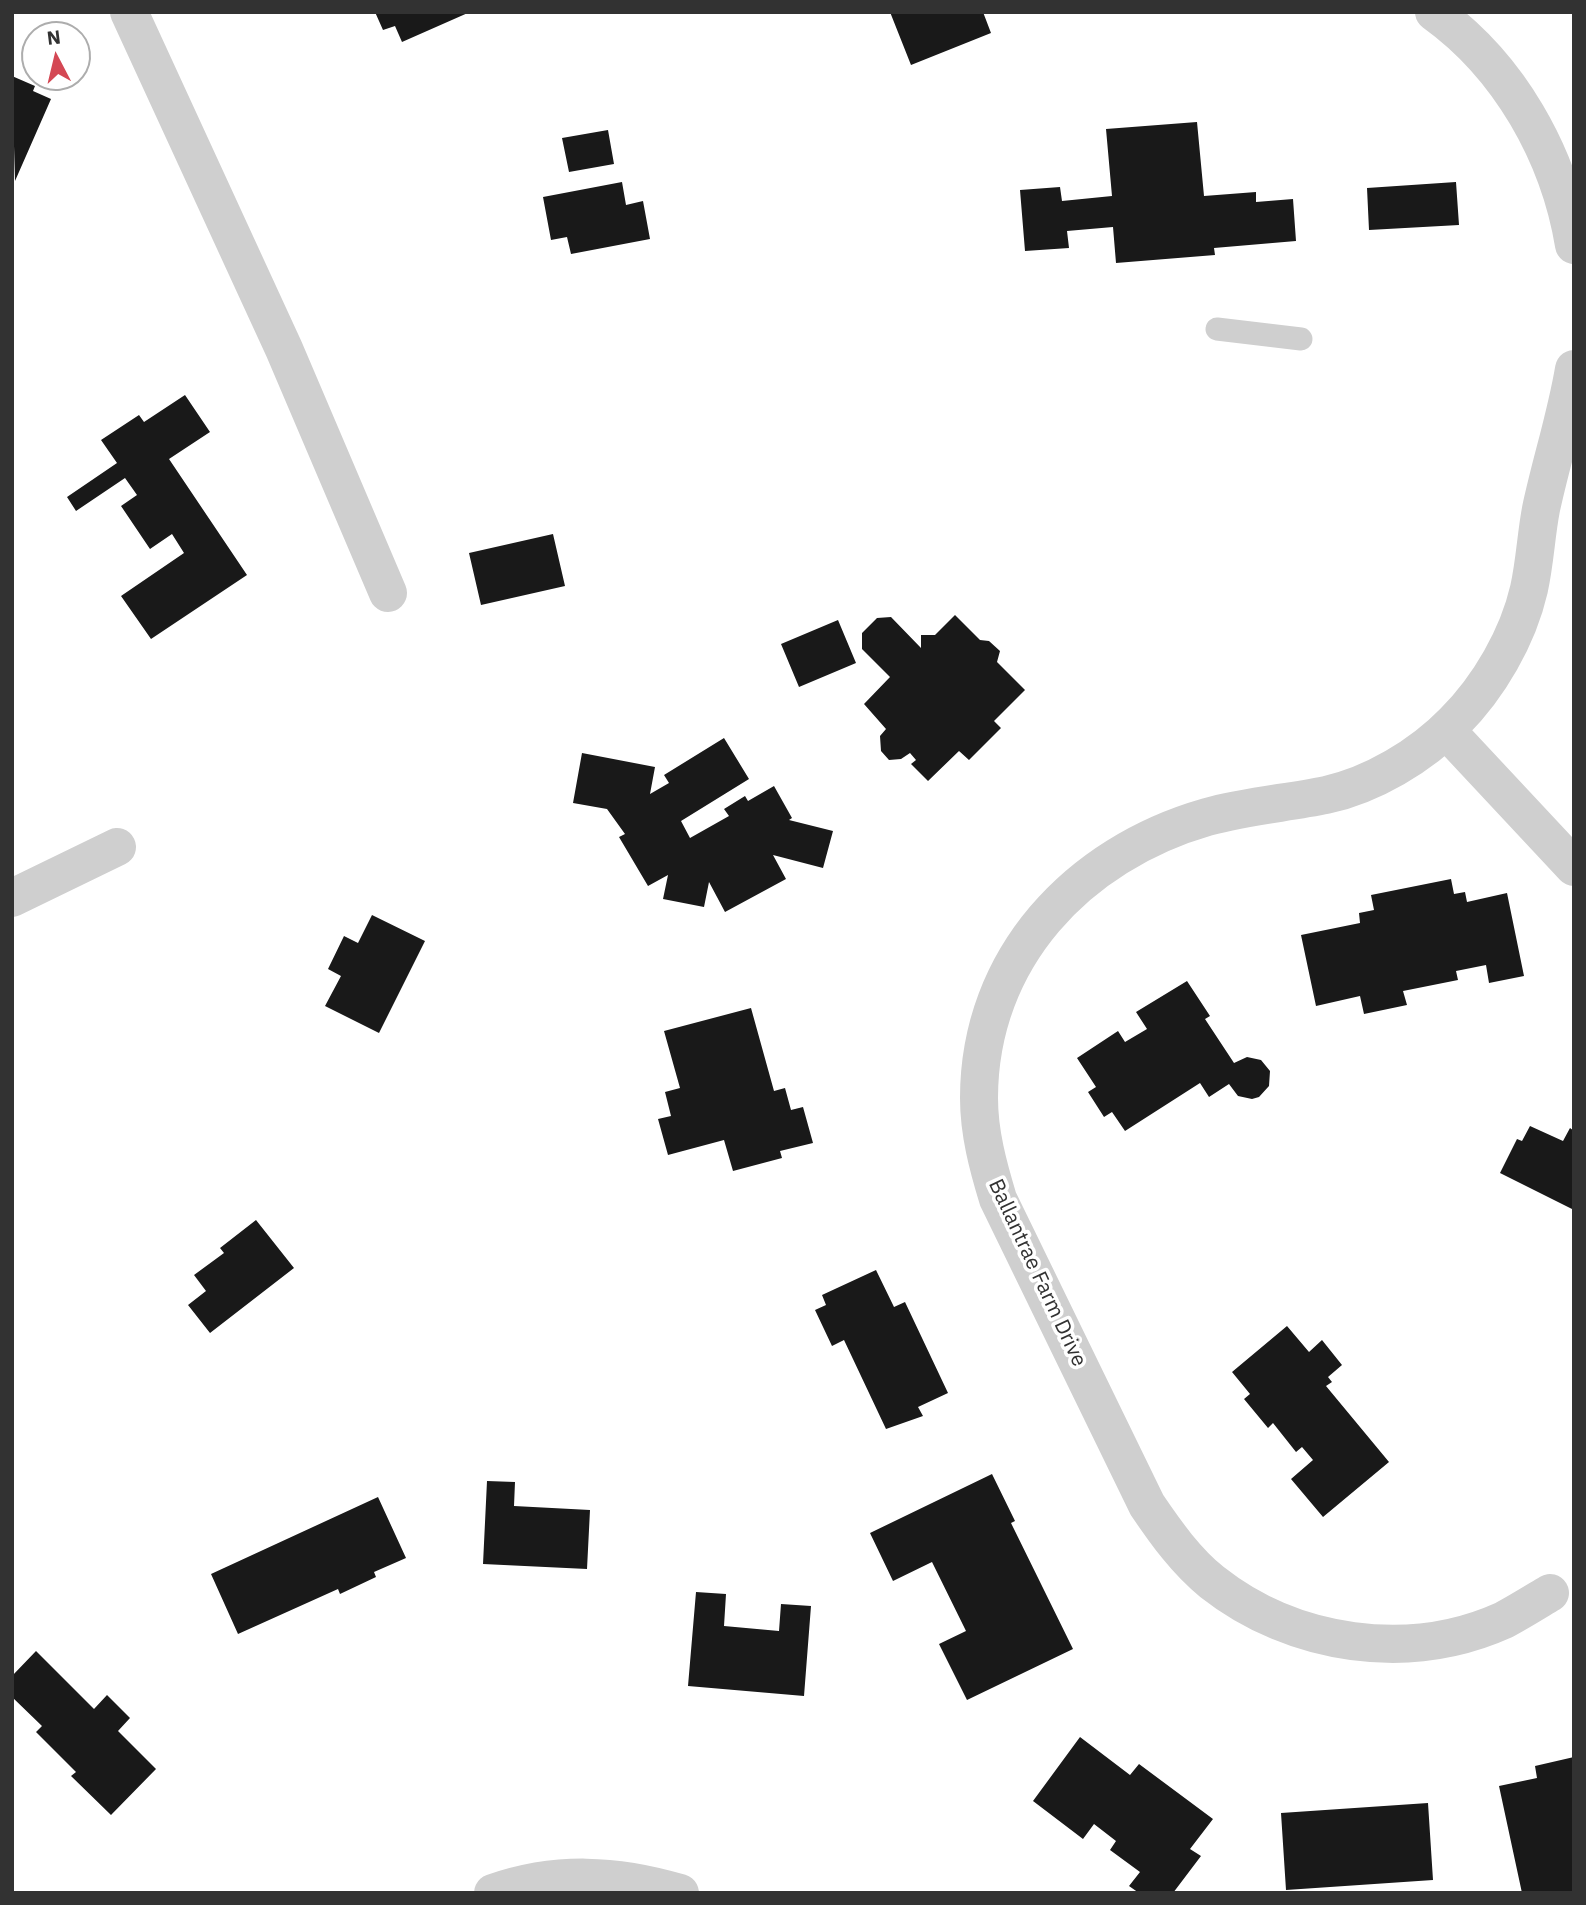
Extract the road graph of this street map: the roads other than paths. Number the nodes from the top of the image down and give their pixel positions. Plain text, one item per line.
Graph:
1 (129, 12) edge
2 (1434, 12) edge
3 (1574, 244) edge
4 (1217, 330) dead end
5 (1301, 339) dead end
6 (1574, 369) edge
7 (388, 593) dead end
8 (1446, 730) junction
9 (117, 847) dead end
10 (1574, 867) edge
11 (12, 898) edge
12 (1550, 1593) dead end
13 (493, 1893) edge
14 (680, 1893) edge

1 - 7 street
2 - 3 street
4 - 5 lane
6 - 8 street, Ballantrae Farm Drive
8 - 10 street
8 - 12 street, Ballantrae Farm Drive
9 - 11 street
13 - 14 street

